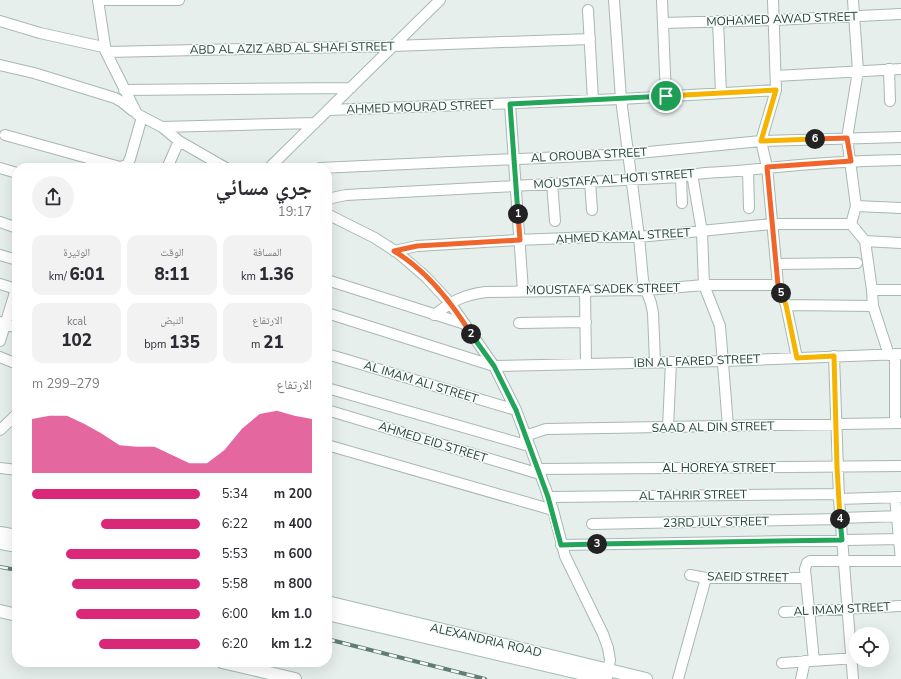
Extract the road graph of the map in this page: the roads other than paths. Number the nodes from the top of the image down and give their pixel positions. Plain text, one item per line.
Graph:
1 (98, 0) edge
2 (180, 0) edge
3 (440, 0) edge
4 (614, 0) edge
5 (662, 0) edge
6 (773, 0) edge
7 (854, 0) edge
8 (588, 10) dead end
9 (901, 14) edge
10 (854, 17) junction
11 (774, 20) junction
12 (0, 21) edge
13 (718, 21) junction
14 (663, 22) junction
15 (590, 39) junction
16 (393, 46) junction
17 (106, 52) junction
18 (0, 64) edge
19 (889, 69) junction
20 (901, 69) edge
21 (858, 71) junction
22 (776, 76) junction
23 (351, 88) junction
24 (124, 90) junction
25 (776, 90) junction
26 (722, 93) junction
27 (666, 96) junction
28 (621, 99) junction
29 (593, 100) junction
30 (890, 101) dead end
31 (510, 104) junction
32 (328, 110) junction
33 (140, 116) junction
34 (315, 123) junction
35 (162, 127) junction
36 (5, 134) dead end
37 (901, 137) edge
38 (847, 138) junction
39 (179, 141) junction
40 (761, 141) junction
41 (628, 154) junction
42 (514, 159) junction
43 (901, 160) edge
44 (851, 161) junction
45 (106, 163) edge
46 (128, 163) edge
47 (169, 163) edge
48 (217, 163) edge
49 (274, 163) edge
50 (332, 167) edge
51 (767, 167) junction
52 (0, 168) edge
53 (748, 170) junction
54 (12, 172) edge
55 (692, 174) junction
56 (680, 177) junction
57 (631, 180) junction
58 (590, 181) junction
59 (552, 183) junction
60 (516, 185) junction
61 (332, 198) edge
62 (682, 203) dead end
63 (856, 206) junction
64 (748, 208) dead end
65 (901, 208) edge
66 (592, 210) dead end
67 (332, 216) edge
68 (554, 221) dead end
69 (0, 222) edge
70 (771, 224) junction
71 (851, 224) junction
72 (12, 226) edge
73 (702, 232) junction
74 (639, 237) junction
75 (520, 240) junction
76 (865, 242) junction
77 (901, 243) edge
78 (394, 251) junction
79 (0, 255) edge
80 (12, 259) edge
81 (857, 263) dead end
82 (776, 264) junction
83 (332, 282) edge
84 (0, 284) edge
85 (704, 285) junction
86 (778, 285) junction
87 (12, 286) edge
88 (646, 290) junction
89 (872, 290) junction
90 (901, 290) edge
91 (523, 291) junction
92 (585, 291) junction
93 (450, 303) junction
94 (786, 305) junction
95 (12, 306) edge
96 (873, 306) junction
97 (332, 315) edge
98 (434, 315) junction
99 (586, 322) junction
100 (3, 323) edge
101 (519, 323) dead end
102 (465, 324) junction
103 (0, 341) edge
104 (895, 354) edge
105 (332, 355) edge
106 (834, 356) junction
107 (0, 358) edge
108 (797, 358) junction
109 (723, 361) junction
110 (12, 362) edge
111 (655, 362) junction
112 (671, 362) junction
113 (586, 364) junction
114 (494, 366) junction
115 (332, 389) edge
116 (516, 410) junction
117 (332, 411) edge
118 (12, 419) edge
119 (898, 423) edge
120 (836, 425) junction
121 (728, 426) junction
122 (668, 427) junction
123 (0, 430) edge
124 (525, 436) junction
125 (332, 446) edge
126 (529, 446) junction
127 (901, 466) edge
128 (837, 467) junction
129 (0, 468) edge
130 (12, 469) edge
131 (539, 472) junction
132 (839, 496) junction
133 (548, 497) junction
134 (898, 497) edge
135 (553, 510) junction
136 (899, 516) edge
137 (840, 519) junction
138 (592, 524) dead end
139 (0, 533) edge
140 (12, 535) edge
141 (900, 539) edge
142 (842, 540) junction
143 (0, 543) edge
144 (12, 545) edge
145 (561, 545) junction
146 (901, 560) edge
147 (844, 561) junction
148 (690, 575) dead end
149 (706, 578) junction
150 (806, 578) junction
151 (332, 603) edge
152 (901, 606) edge
153 (848, 608) junction
154 (809, 611) junction
155 (0, 612) edge
156 (784, 612) dead end
157 (12, 615) edge
158 (332, 615) edge
159 (850, 627) edge
160 (849, 658) edge
161 (809, 661) junction
162 (782, 663) dead end
163 (243, 667) edge
164 (854, 667) edge
165 (607, 676) edge
166 (295, 679) edge
167 (646, 679) edge
168 (678, 679) edge
169 (800, 679) edge
170 (853, 679) edge

1 - 2 street
1 - 17 street
3 - 16 street
4 - 28 street
5 - 14 street
6 - 11 street
7 - 10 street
8 - 15 street
9 - 10 street, MOHAMED AWAD STREET
10 - 11 street, MOHAMED AWAD STREET
10 - 21 street
11 - 13 street, MOHAMED AWAD STREET
11 - 22 street
12 - 17 street, ABD AL AZIZ ABD AL SHAFI STREET
13 - 14 street, MOHAMED AWAD STREET
13 - 26 street
14 - 27 street
15 - 16 street, ABD AL AZIZ ABD AL SHAFI STREET
15 - 29 street
16 - 17 street, ABD AL AZIZ ABD AL SHAFI STREET
16 - 23 street
17 - 24 street
18 - 33 street
19 - 20 street
19 - 21 street
19 - 30 street
21 - 22 street
21 - 38 street
22 - 25 street
23 - 24 street, AHMED MOURAD STREET
23 - 32 street
24 - 33 street
25 - 26 street, AHMED MOURAD STREET
25 - 40 street
26 - 27 street, AHMED MOURAD STREET
27 - 28 street, AHMED MOURAD STREET
28 - 29 street, AHMED MOURAD STREET
28 - 41 street
29 - 31 street, AHMED MOURAD STREET
31 - 32 street, AHMED MOURAD STREET
31 - 42 street
32 - 34 street
33 - 35 street
33 - 46 street
34 - 35 street
34 - 49 street
35 - 39 street
36 - 45 street
37 - 38 street, AL OROUBA STREET
38 - 40 street, AL OROUBA STREET
38 - 44 street
39 - 47 street
39 - 48 street
40 - 41 street, AL OROUBA STREET
40 - 51 street
41 - 42 street, AL OROUBA STREET
41 - 57 street
42 - 50 street, AL OROUBA STREET
42 - 60 street
43 - 44 street, MOUSTAFA AL HOTI STREET
44 - 51 street, MOUSTAFA AL HOTI STREET
44 - 63 street
51 - 53 street, MOUSTAFA AL HOTI STREET
51 - 70 street
52 - 54 street
53 - 55 street, MOUSTAFA AL HOTI STREET
53 - 64 street
55 - 56 street, MOUSTAFA AL HOTI STREET
55 - 73 street
56 - 57 street, MOUSTAFA AL HOTI STREET
56 - 62 street
57 - 58 street, MOUSTAFA AL HOTI STREET
57 - 74 street
58 - 59 street, MOUSTAFA AL HOTI STREET
58 - 66 street
59 - 60 street, MOUSTAFA AL HOTI STREET
59 - 68 street
60 - 61 street, MOUSTAFA AL HOTI STREET
60 - 75 street
63 - 65 street
63 - 71 street
67 - 78 street
69 - 72 street
70 - 71 street, AHMED KAMAL STREET
70 - 73 street, AHMED KAMAL STREET
70 - 82 street
71 - 76 street
73 - 74 street, AHMED KAMAL STREET
73 - 85 street
74 - 75 street, AHMED KAMAL STREET
74 - 88 street
75 - 78 street, AHMED KAMAL STREET
75 - 91 street
76 - 77 street
76 - 89 street
78 - 93 street
79 - 80 street
81 - 82 street
82 - 86 street
83 - 98 street
84 - 87 street
85 - 86 street, MOUSTAFA SADEK STREET
85 - 88 street, MOUSTAFA SADEK STREET
85 - 109 street
86 - 94 street
88 - 92 street, MOUSTAFA SADEK STREET
88 - 111 street
89 - 90 street
89 - 96 street
91 - 92 street, MOUSTAFA SADEK STREET
91 - 93 street, MOUSTAFA SADEK STREET
92 - 99 street
93 - 98 street, MOUSTAFA SADEK STREET
93 - 102 street
94 - 96 street
94 - 108 street
95 - 100 street
96 - 104 street
97 - 114 street, IBN AL FARED STREET
98 - 102 street
99 - 101 street
99 - 113 street
100 - 103 street
102 - 114 street
104 - 106 street, IBN AL FARED STREET
104 - 119 street
105 - 116 street, AL IMAM ALI STREET
106 - 108 street, IBN AL FARED STREET
106 - 120 street
107 - 110 street
108 - 109 street, IBN AL FARED STREET
109 - 112 street, IBN AL FARED STREET
109 - 121 street
111 - 112 street, IBN AL FARED STREET
111 - 113 street, IBN AL FARED STREET
112 - 122 street
113 - 114 street, IBN AL FARED STREET
114 - 116 street
115 - 126 street
116 - 124 street
117 - 131 street, AHMED EID STREET
118 - 123 street
119 - 120 street, SAAD AL DIN STREET
120 - 121 street, SAAD AL DIN STREET
120 - 128 street
121 - 122 street, SAAD AL DIN STREET
122 - 124 street, SAAD AL DIN STREET
124 - 126 street
125 - 135 street
126 - 131 street
127 - 128 street, AL HOREYA STREET
128 - 131 street, AL HOREYA STREET
128 - 132 street
129 - 130 street
131 - 133 street
132 - 133 street, AL TAHRIR STREET
132 - 134 street, AL TAHRIR STREET
132 - 137 street
133 - 135 street
134 - 136 street
135 - 145 street
136 - 137 street, 23RD JULY STREET
136 - 141 street
137 - 138 street, 23RD JULY STREET
137 - 142 street
139 - 140 main road
141 - 142 street
141 - 146 street
142 - 145 street
142 - 147 street
143 - 144 main road
145 - 165 street
146 - 147 street
147 - 150 street
147 - 153 street
148 - 149 street, SAEID STREET
149 - 150 street, SAEID STREET
149 - 168 street
150 - 154 street
151 - 165 main road, ALEXANDRIA ROAD
152 - 153 street, AL IMAM STREET
153 - 154 street, AL IMAM STREET
153 - 159 street
154 - 156 street, AL IMAM STREET
154 - 161 street
155 - 157 main road
158 - 165 main road, ALEXANDRIA ROAD
160 - 161 street
161 - 162 street
161 - 169 street
163 - 166 main road
164 - 170 street
165 - 167 main road, ALEXANDRIA ROAD

